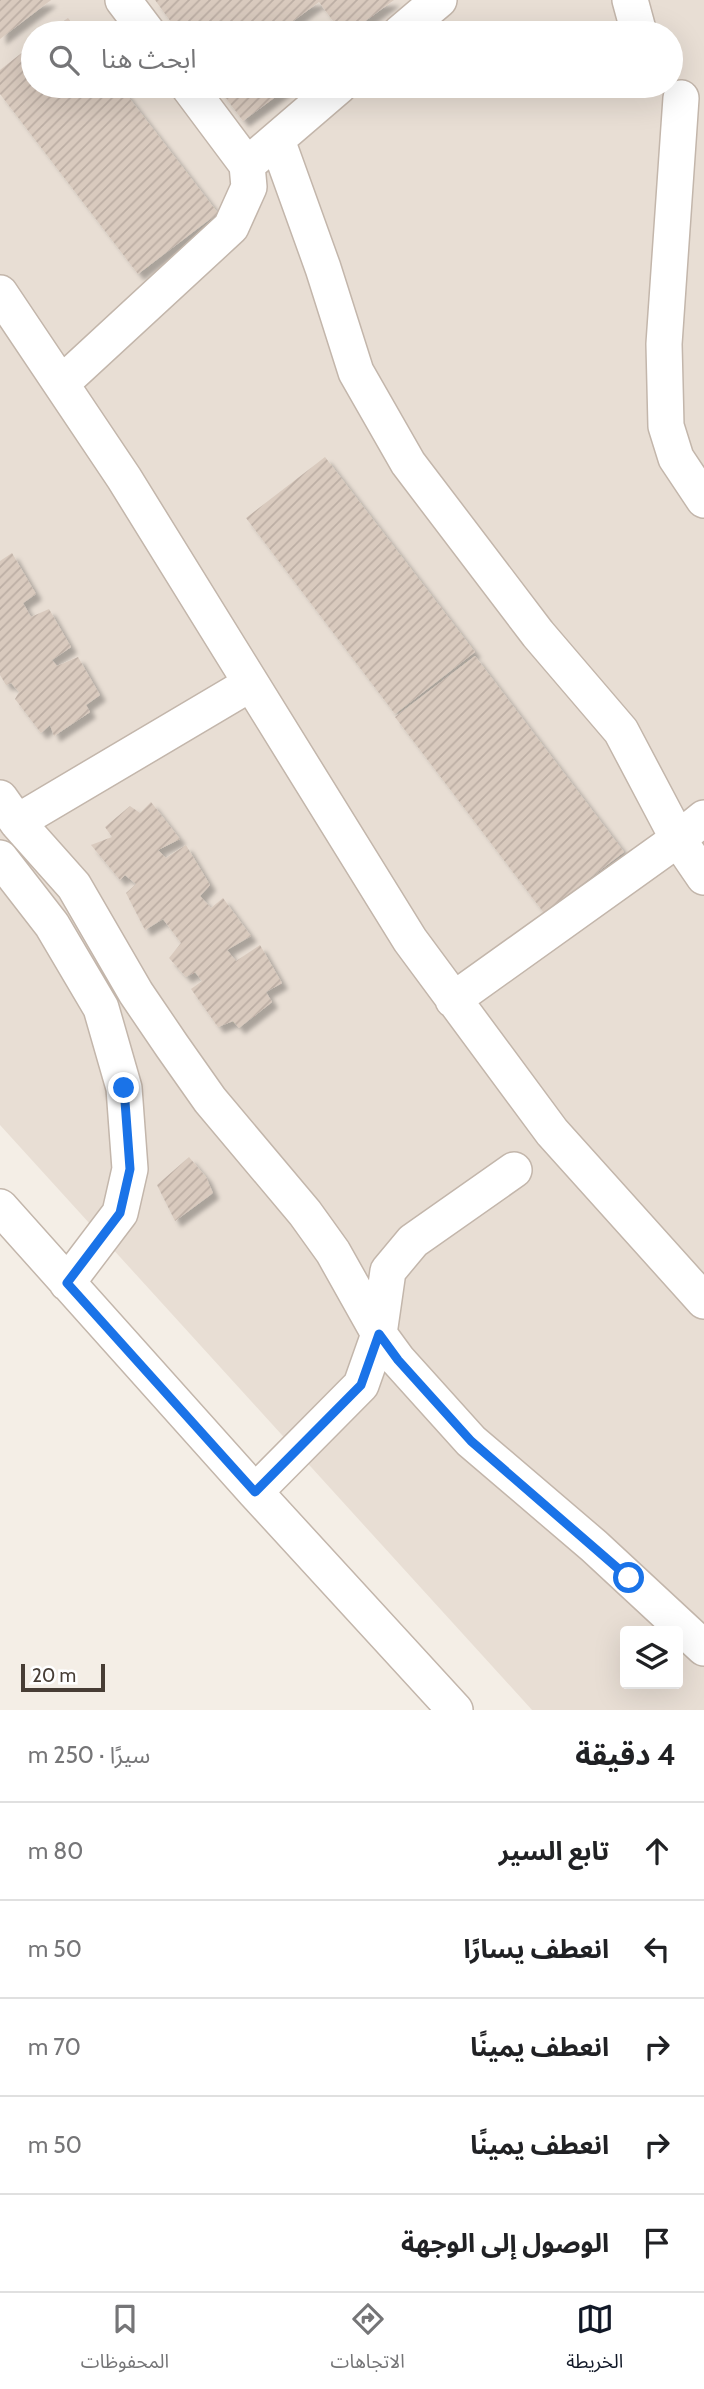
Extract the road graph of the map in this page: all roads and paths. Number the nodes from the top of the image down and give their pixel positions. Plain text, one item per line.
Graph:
1 (123, 0) edge
2 (439, 0) edge
3 (631, 0) edge
4 (139, 21) edge
5 (414, 21) edge
6 (636, 21) edge
7 (197, 98) edge
8 (326, 98) edge
9 (685, 100) edge
10 (277, 140) junction
11 (247, 165) junction
12 (0, 293) edge
13 (62, 383) junction
14 (704, 500) edge
15 (250, 684) junction
16 (9, 810) edge
17 (691, 828) edge
18 (0, 858) edge
19 (704, 877) edge
20 (453, 1000) junction
21 (514, 1170) dead end
22 (0, 1207) edge
23 (67, 1283) junction
24 (701, 1291) edge
25 (379, 1334) junction
26 (255, 1492) junction
27 (704, 1648) edge
28 (456, 1710) edge

1 - 4 street
2 - 5 street
3 - 6 street
7 - 11 street
8 - 10 street
9 - 14 street
10 - 11 street
10 - 17 street
11 - 13 street
12 - 13 street
13 - 15 street
15 - 16 street
15 - 20 street
16 - 25 street
17 - 19 street
17 - 20 street
18 - 23 street
20 - 24 street
21 - 25 street
22 - 23 street
23 - 26 street
25 - 26 street
25 - 27 street
26 - 28 street

